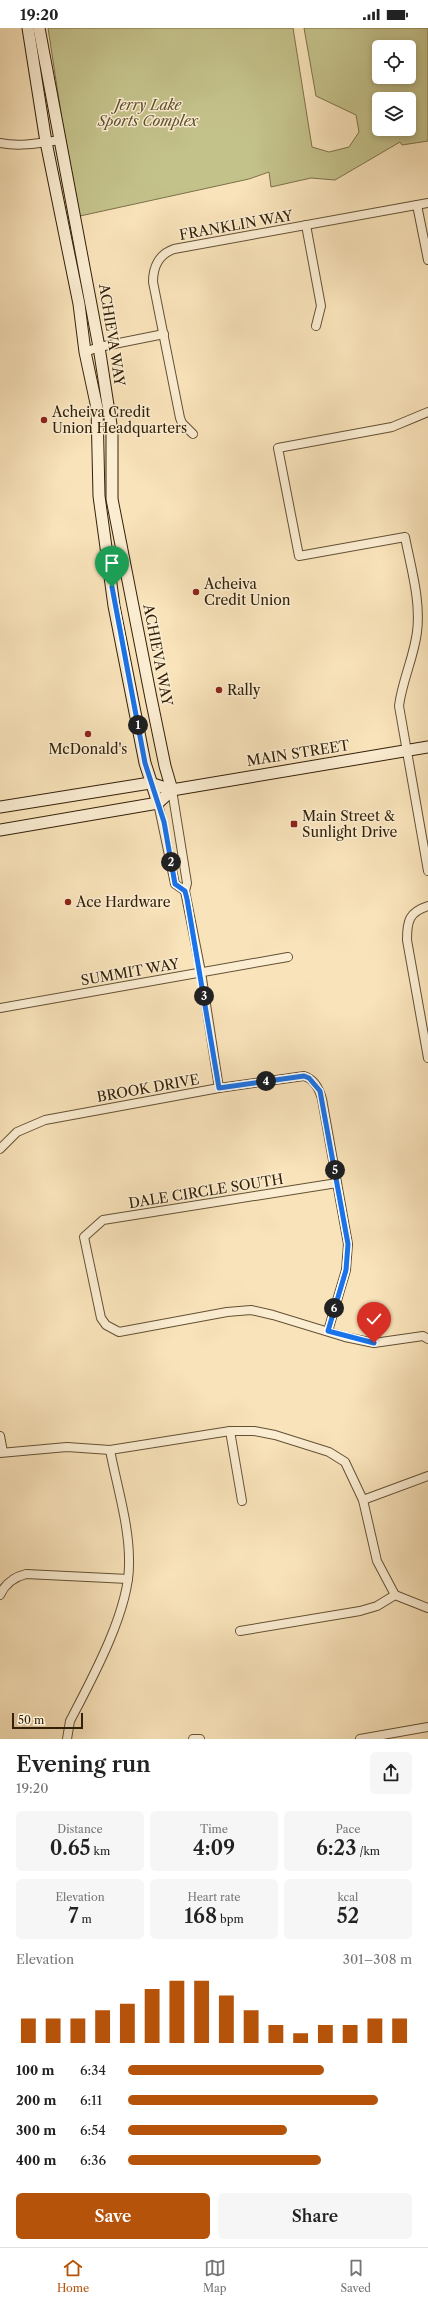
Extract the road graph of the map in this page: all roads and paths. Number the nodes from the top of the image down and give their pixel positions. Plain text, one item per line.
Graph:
1 (28, 28) edge
2 (39, 28) edge
3 (60, 140) junction
4 (46, 142) junction
5 (0, 143) edge
6 (428, 203) edge
7 (417, 205) junction
8 (306, 226) junction
9 (428, 260) edge
10 (316, 326) dead end
11 (164, 334) junction
12 (99, 347) junction
13 (85, 352) junction
14 (428, 412) edge
15 (194, 434) dead end
16 (428, 747) edge
17 (406, 751) junction
18 (150, 783) junction
19 (172, 790) junction
20 (158, 803) junction
21 (0, 807) edge
22 (0, 830) edge
23 (428, 871) edge
24 (185, 891) junction
25 (428, 906) edge
26 (288, 957) dead end
27 (201, 972) junction
28 (0, 1008) edge
29 (428, 1058) edge
30 (219, 1088) junction
31 (0, 1149) edge
32 (337, 1183) junction
33 (328, 1331) junction
34 (426, 1338) edge
35 (230, 1430) junction
36 (0, 1436) edge
37 (110, 1450) junction
38 (2, 1452) edge
39 (428, 1476) edge
40 (363, 1500) junction
41 (242, 1501) dead end
42 (128, 1579) junction
43 (0, 1595) edge
44 (395, 1595) junction
45 (428, 1608) edge
46 (240, 1631) dead end
47 (428, 1727) edge
48 (67, 1739) edge
49 (193, 1739) edge
50 (200, 1739) edge
51 (360, 1739) edge

1 - 4 street, ACHIEVA WAY
2 - 3 street, ACHIEVA WAY
3 - 4 street
3 - 12 street, ACHIEVA WAY
4 - 5 street
4 - 13 street, ACHIEVA WAY
6 - 7 street, FRANKLIN WAY
7 - 8 street, FRANKLIN WAY
7 - 9 street
8 - 10 street
8 - 11 street, FRANKLIN WAY
11 - 12 street
11 - 15 street, FRANKLIN WAY
12 - 13 street
12 - 19 street, ACHIEVA WAY
13 - 18 street, ACHIEVA WAY
14 - 17 street
16 - 17 street, MAIN STREET
17 - 19 street, MAIN STREET
17 - 23 street
18 - 19 street, MAIN STREET
18 - 20 street, ACHIEVA WAY
18 - 21 street, MAIN STREET
19 - 20 street
19 - 24 street
20 - 22 street
20 - 24 street
24 - 27 street
25 - 29 street
26 - 27 street, SUMMIT WAY
27 - 28 street, SUMMIT WAY
27 - 30 street
30 - 31 street, BROOK DRIVE
30 - 32 street, BROOK DRIVE
32 - 33 street, BROOK DRIVE
32 - 33 street, DALE CIRCLE SOUTH
33 - 34 street
35 - 37 street
35 - 40 street
35 - 41 street
36 - 38 street
37 - 38 street
37 - 42 street
39 - 40 street
40 - 44 street
42 - 43 street
42 - 48 street
44 - 45 street
44 - 46 street
47 - 51 street
49 - 50 street

